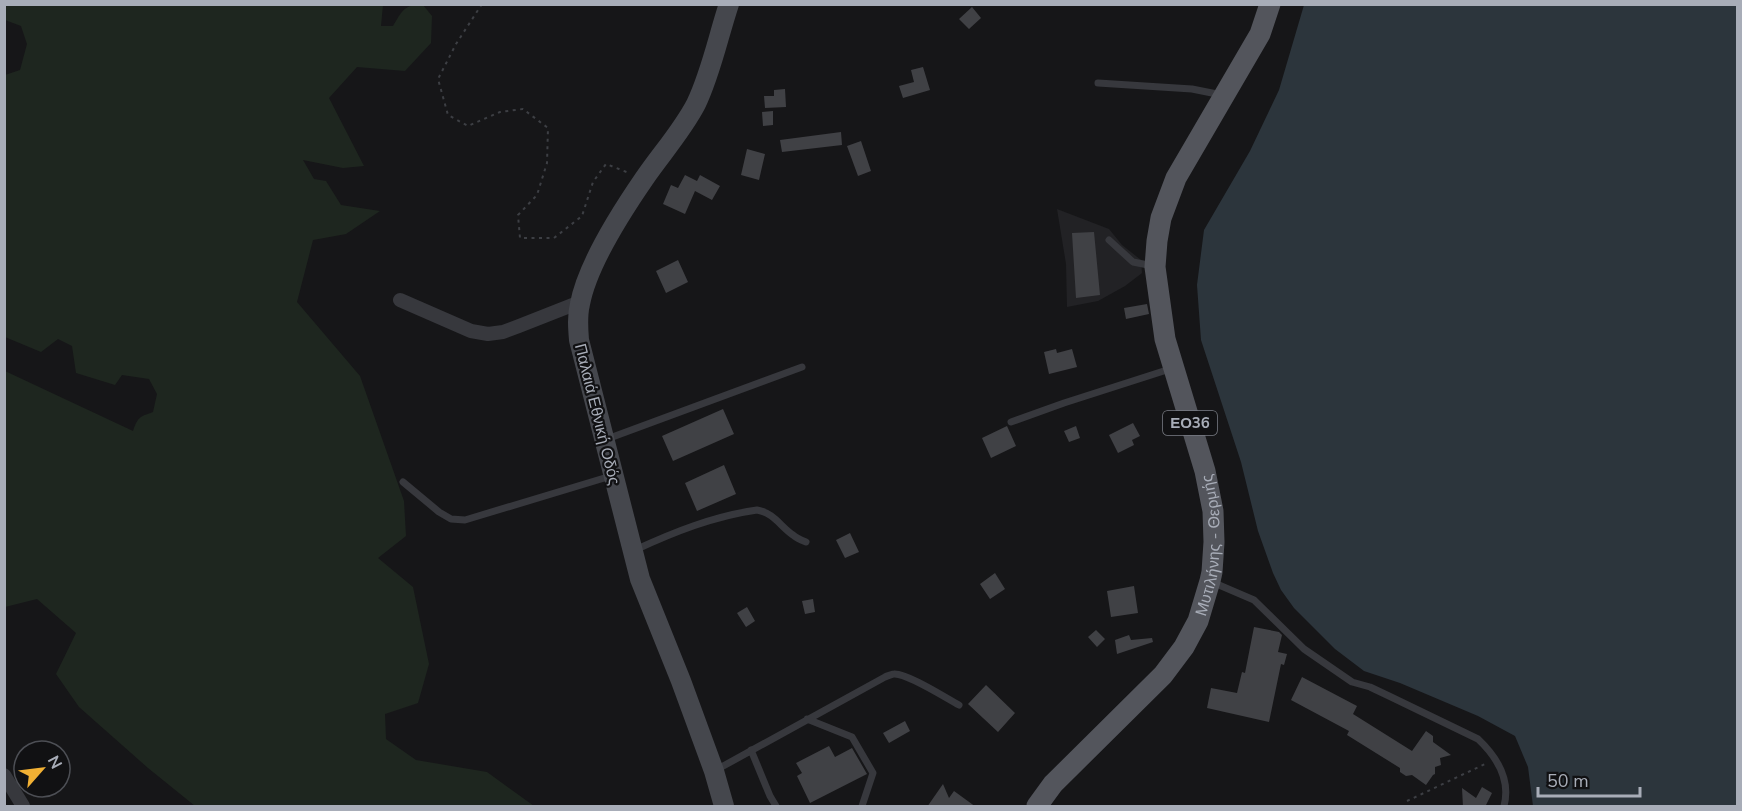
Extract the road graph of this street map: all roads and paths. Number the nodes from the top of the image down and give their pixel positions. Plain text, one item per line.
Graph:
1 (482, 4) edge
2 (729, 4) edge
3 (1270, 4) edge
4 (1098, 83) dead end
5 (1224, 95) junction
6 (644, 179) junction
7 (1109, 240) dead end
8 (1155, 267) junction
9 (400, 300) dead end
10 (580, 302) junction
11 (802, 368) dead end
12 (1173, 369) junction
13 (1011, 422) dead end
14 (604, 440) junction
15 (613, 475) junction
16 (404, 482) dead end
17 (806, 542) dead end
18 (633, 551) junction
19 (1210, 581) junction
20 (959, 705) dead end
21 (807, 719) junction
22 (751, 750) junction
23 (1495, 759) junction
24 (714, 771) junction
25 (4, 775) edge
26 (1407, 801) dead end
27 (23, 807) edge
28 (724, 807) edge
29 (776, 807) edge
30 (862, 807) edge
31 (1037, 807) edge
32 (1504, 807) edge

1 - 6 path
2 - 6 main road, Παλαιά Εθνική Οδός
3 - 5 main road, Μυτιλήνης - Θερμής / ΕΟ36
4 - 5 lane
5 - 8 main road, Μυτιλήνης - Θερμής / ΕΟ36
6 - 10 main road, Παλαιά Εθνική Οδός
7 - 8 lane
8 - 12 main road, Μυτιλήνης - Θερμής / ΕΟ36
9 - 10 street
10 - 14 main road, Παλαιά Εθνική Οδός
11 - 14 lane
12 - 13 lane
12 - 19 main road, Μυτιλήνης - Θερμής / ΕΟ36
14 - 15 main road, Παλαιά Εθνική Οδός
15 - 16 lane
15 - 18 main road, Παλαιά Εθνική Οδός
17 - 18 lane
18 - 24 main road, Παλαιά Εθνική Οδός
19 - 23 lane
19 - 31 main road, Μυτιλήνης - Θερμής / ΕΟ36
20 - 21 lane
21 - 22 lane
21 - 30 lane
22 - 24 lane
22 - 29 lane
23 - 26 path
23 - 32 lane
24 - 28 main road, Παλαιά Εθνική Οδός
25 - 27 street

